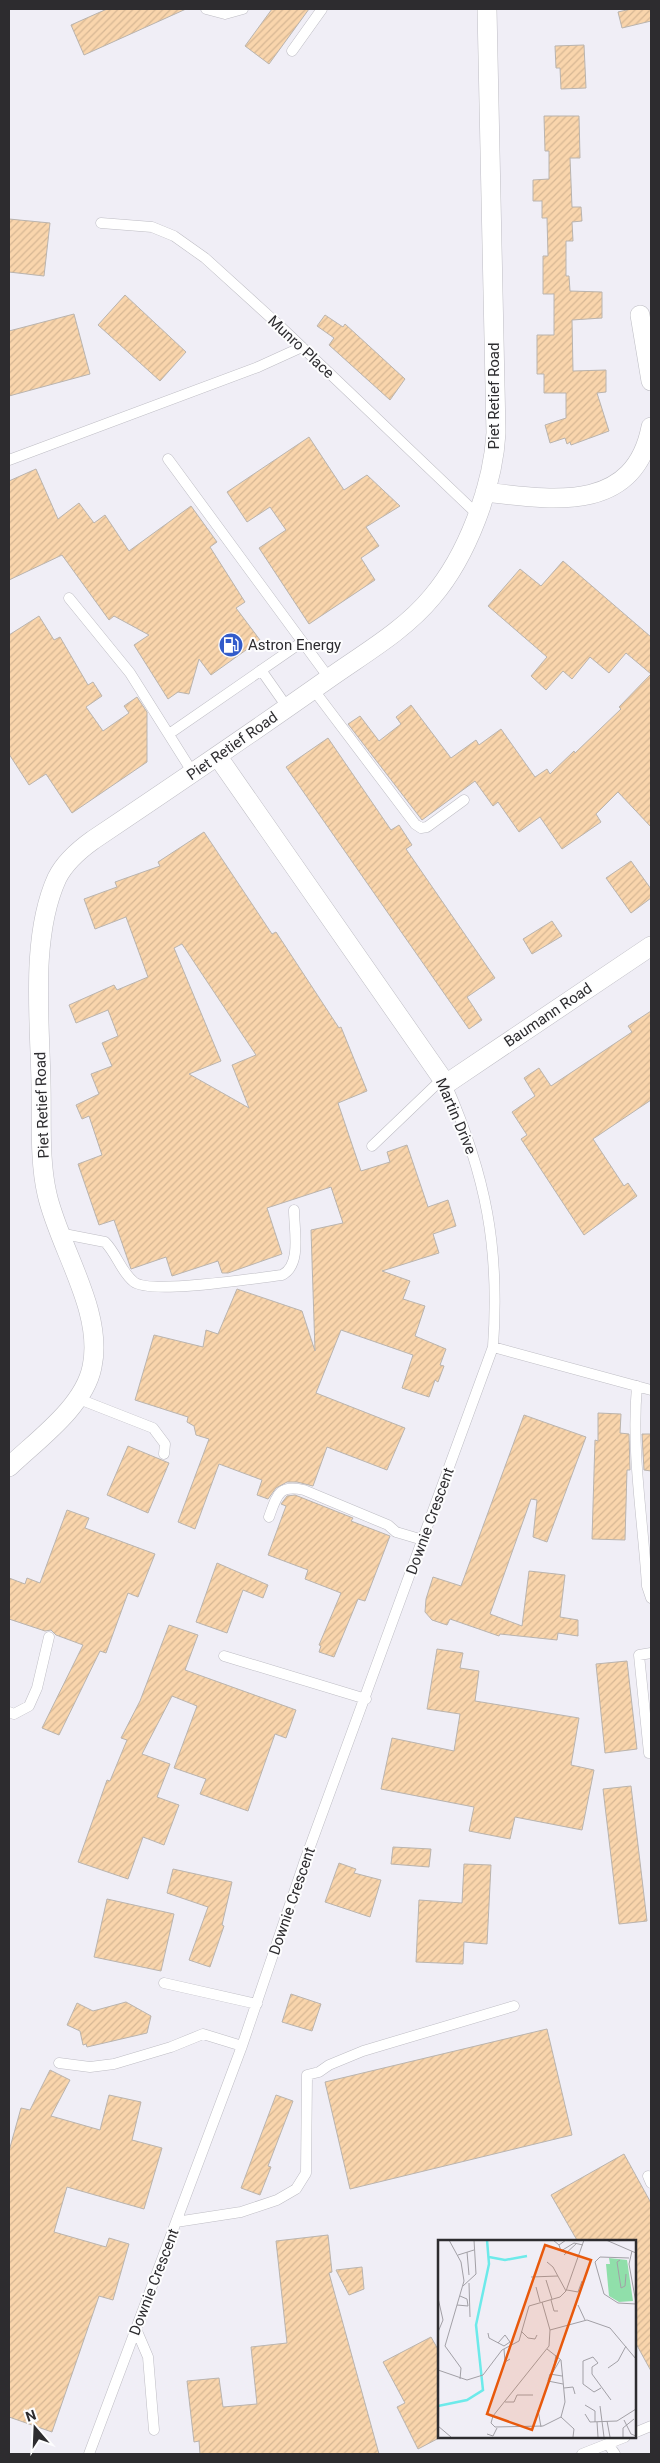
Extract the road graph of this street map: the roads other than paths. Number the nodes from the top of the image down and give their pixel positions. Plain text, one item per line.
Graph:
1 (206, 9) edge
2 (242, 9) edge
3 (322, 9) edge
4 (487, 9) edge
5 (292, 51) dead end
6 (101, 223) dead end
7 (640, 315) dead end
8 (302, 347) junction
9 (651, 381) edge
10 (651, 427) edge
11 (168, 459) dead end
12 (9, 460) edge
13 (485, 492) junction
14 (478, 515) junction
15 (69, 598) dead end
16 (302, 642) junction
17 (261, 670) junction
18 (329, 678) junction
19 (313, 689) junction
20 (287, 707) junction
21 (169, 734) junction
22 (218, 757) junction
23 (193, 773) junction
24 (464, 800) dead end
25 (651, 946) edge
26 (444, 1082) junction
27 (372, 1146) dead end
28 (294, 1210) dead end
29 (58, 1233) junction
30 (493, 1347) junction
31 (637, 1386) junction
32 (651, 1390) edge
33 (79, 1399) junction
34 (164, 1454) dead end
35 (9, 1467) edge
36 (269, 1517) dead end
37 (424, 1540) junction
38 (651, 1598) edge
39 (49, 1637) dead end
40 (651, 1653) edge
41 (224, 1656) dead end
42 (366, 1699) junction
43 (9, 1712) edge
44 (651, 1753) edge
45 (164, 1983) dead end
46 (257, 2004) junction
47 (514, 2006) dead end
48 (242, 2046) junction
49 (58, 2063) dead end
50 (176, 2222) junction
51 (136, 2329) junction
52 (651, 2426) edge
53 (154, 2430) dead end
54 (635, 2433) edge
55 (623, 2438) edge
56 (608, 2444) junction
57 (89, 2454) edge
58 (582, 2454) edge
59 (615, 2454) edge

1 - 2 lane
3 - 5 lane
4 - 13 street, Piet Retief Road
6 - 8 lane, Munro Place
7 - 9 street
8 - 12 lane
8 - 14 lane, Munro Place
10 - 13 street
11 - 16 lane
13 - 14 street, Piet Retief Road
14 - 18 street, Piet Retief Road
15 - 21 lane
16 - 17 lane
16 - 18 lane
17 - 20 lane
17 - 21 lane
18 - 19 street, Piet Retief Road
19 - 20 street, Piet Retief Road
19 - 24 lane
20 - 22 street, Piet Retief Road
21 - 23 lane
22 - 23 street, Piet Retief Road
22 - 26 street, Martin Drive
23 - 29 street, Piet Retief Road
25 - 26 street, Baumann Road
26 - 27 lane
26 - 30 lane, Martin Drive
28 - 29 lane
29 - 33 street, Piet Retief Road
30 - 31 lane
30 - 37 lane, Downie Crescent
31 - 32 lane
31 - 38 lane
33 - 34 lane
33 - 35 street, Piet Retief Road
36 - 37 lane
37 - 42 lane, Downie Crescent
39 - 43 lane
40 - 44 lane
41 - 42 lane
42 - 46 lane, Downie Crescent
45 - 46 lane
46 - 48 lane, Downie Crescent
47 - 50 lane
48 - 49 lane
48 - 50 lane, Downie Crescent
50 - 51 lane, Downie Crescent
51 - 53 lane
51 - 57 lane, Downie Crescent
52 - 54 lane
55 - 56 lane
56 - 58 lane
56 - 59 lane

